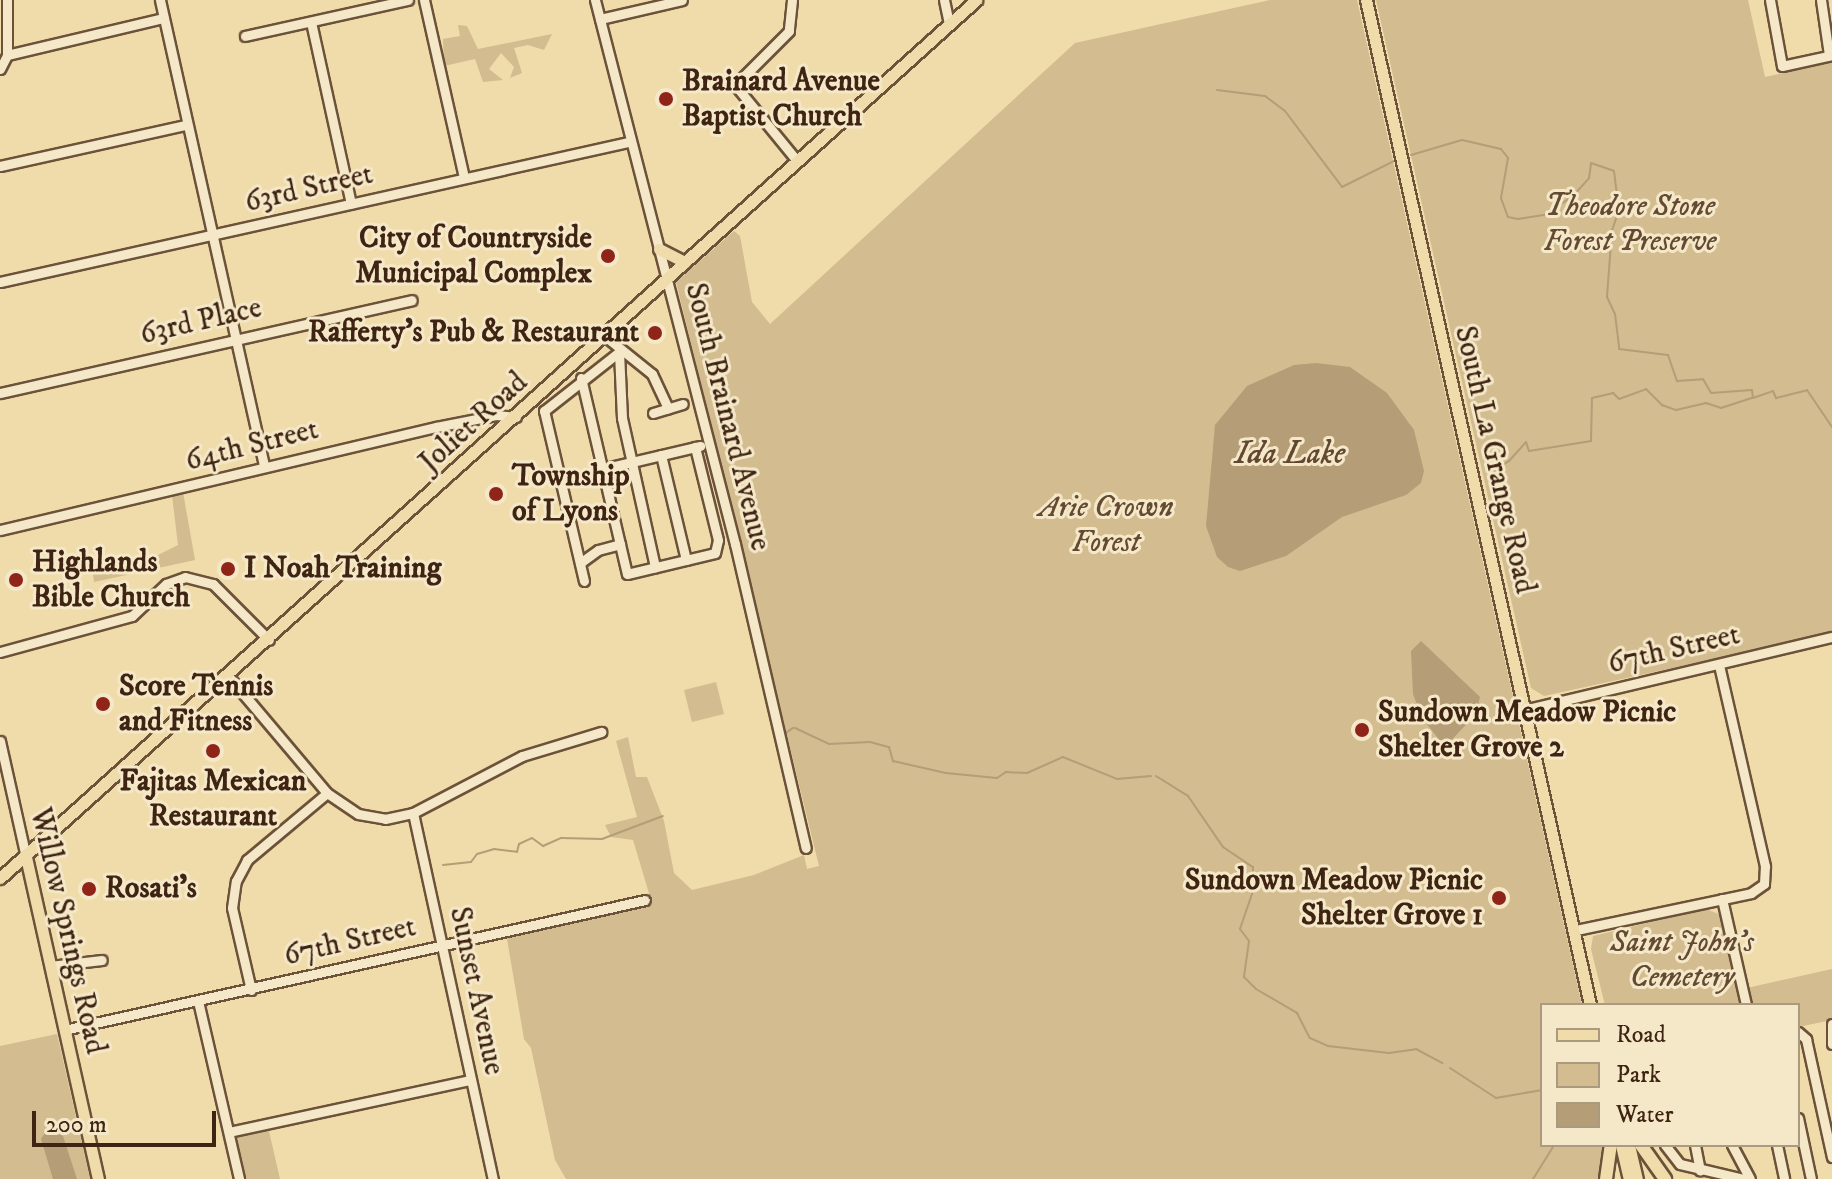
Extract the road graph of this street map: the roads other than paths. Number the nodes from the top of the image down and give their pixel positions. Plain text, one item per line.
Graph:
1 (7, 0) edge
2 (160, 0) edge
3 (408, 0) edge
4 (424, 0) edge
5 (595, 0) edge
6 (682, 0) edge
7 (792, 0) edge
8 (944, 0) edge
9 (976, 0) edge
10 (1366, 0) edge
11 (1770, 0) edge
12 (1821, 0) edge
13 (164, 18) junction
14 (600, 19) junction
15 (311, 22) junction
16 (949, 24) junction
17 (245, 36) dead end
18 (7, 55) junction
19 (1831, 55) edge
20 (0, 69) edge
21 (185, 125) junction
22 (628, 142) junction
23 (798, 162) junction
24 (0, 166) edge
25 (464, 178) junction
26 (351, 204) junction
27 (212, 235) junction
28 (659, 249) junction
29 (685, 262) junction
30 (667, 277) junction
31 (0, 282) edge
32 (412, 300) dead end
33 (606, 337) junction
34 (236, 339) junction
35 (619, 352) junction
36 (581, 378) junction
37 (0, 393) edge
38 (683, 404) dead end
39 (668, 409) junction
40 (653, 413) dead end
41 (516, 417) junction
42 (710, 444) junction
43 (695, 447) junction
44 (661, 455) junction
45 (631, 462) junction
46 (264, 466) junction
47 (602, 469) junction
48 (0, 530) edge
49 (620, 544) junction
50 (686, 560) junction
51 (580, 563) junction
52 (655, 567) junction
53 (584, 581) dead end
54 (1832, 637) edge
55 (269, 640) junction
56 (0, 652) edge
57 (1719, 665) junction
58 (229, 677) junction
59 (1527, 709) junction
60 (601, 732) dead end
61 (0, 741) edge
62 (327, 793) junction
63 (413, 813) junction
64 (806, 848) dead end
65 (26, 857) junction
66 (0, 878) edge
67 (1722, 899) junction
68 (645, 900) dead end
69 (1576, 930) junction
70 (442, 946) junction
71 (102, 960) dead end
72 (50, 966) junction
73 (251, 990) junction
74 (198, 1001) junction
75 (1592, 1003) edge
76 (1746, 1003) edge
77 (1832, 1024) edge
78 (64, 1030) junction
79 (1800, 1034) edge
80 (1832, 1044) edge
81 (469, 1080) junction
82 (1800, 1127) edge
83 (229, 1132) junction
84 (1611, 1147) edge
85 (1621, 1147) edge
86 (1629, 1147) edge
87 (1642, 1147) edge
88 (1666, 1147) edge
89 (1695, 1147) edge
90 (1733, 1147) edge
91 (1777, 1147) edge
92 (1832, 1157) edge
93 (1700, 1171) junction
94 (98, 1179) edge
95 (239, 1179) edge
96 (493, 1179) edge
97 (1606, 1179) edge
98 (1629, 1179) edge
99 (1637, 1179) edge
100 (1665, 1179) edge
101 (1744, 1179) edge
102 (1750, 1179) edge
103 (1784, 1179) edge
104 (1811, 1179) edge

1 - 18 street
2 - 13 street
3 - 15 street
4 - 25 street
5 - 14 street, South Brainard Avenue
6 - 14 street
7 - 23 street
8 - 16 street
9 - 16 main road, Joliet Road
10 - 59 main road, South La Grange Road
11 - 19 street
12 - 19 street
13 - 18 street
13 - 21 street
14 - 22 street, South Brainard Avenue
15 - 17 street
15 - 26 street
16 - 23 main road, Joliet Road
18 - 20 street
21 - 24 street
21 - 27 street
22 - 25 street, 63rd Street
22 - 28 street, South Brainard Avenue
23 - 29 main road, Joliet Road
25 - 26 street, 63rd Street
26 - 27 street, 63rd Street
27 - 31 street, 63rd Street
27 - 34 street
28 - 29 main road
28 - 30 street, South Brainard Avenue
29 - 30 main road, Joliet Road
30 - 33 main road, Joliet Road
30 - 42 street, South Brainard Avenue
32 - 34 street, 63rd Place
33 - 35 street
33 - 41 main road, Joliet Road
34 - 37 street, 63rd Place
34 - 46 street
35 - 36 street
35 - 39 street
35 - 45 street
36 - 47 street
36 - 51 street
38 - 39 street
39 - 40 street
41 - 46 street, 64th Street
41 - 55 main road, Joliet Road
42 - 43 street
42 - 64 street, South Brainard Avenue
43 - 44 street
43 - 50 street
44 - 45 street
44 - 50 street
45 - 47 street
45 - 52 street
46 - 48 street, 64th Street
47 - 49 street
49 - 51 street
49 - 52 street
50 - 52 street
51 - 53 street
54 - 57 street, 67th Street
55 - 56 street
55 - 58 main road, Joliet Road
57 - 59 street, 67th Street
57 - 67 street
58 - 62 street
58 - 65 main road, Joliet Road
59 - 69 main road, South La Grange Road
60 - 63 street
61 - 65 street, Willow Springs Road
62 - 63 street
62 - 73 street
63 - 70 street, Sunset Avenue
65 - 66 main road, Joliet Road
65 - 72 main road, Willow Springs Road
67 - 69 street
67 - 76 street
68 - 70 street, 67th Street
69 - 75 main road, South La Grange Road
70 - 73 street, 67th Street
70 - 81 street, Sunset Avenue
71 - 72 street
72 - 78 main road, Willow Springs Road
73 - 74 street, 67th Street
74 - 78 street, 67th Street
74 - 83 street
77 - 80 street
78 - 94 main road, Willow Springs Road
79 - 92 street
81 - 83 street
81 - 96 street, Sunset Avenue
82 - 104 street
83 - 95 street
84 - 97 highway
85 - 98 main road
86 - 99 main road
87 - 100 highway
88 - 93 street
89 - 93 street
90 - 102 street
91 - 103 street
93 - 101 street

